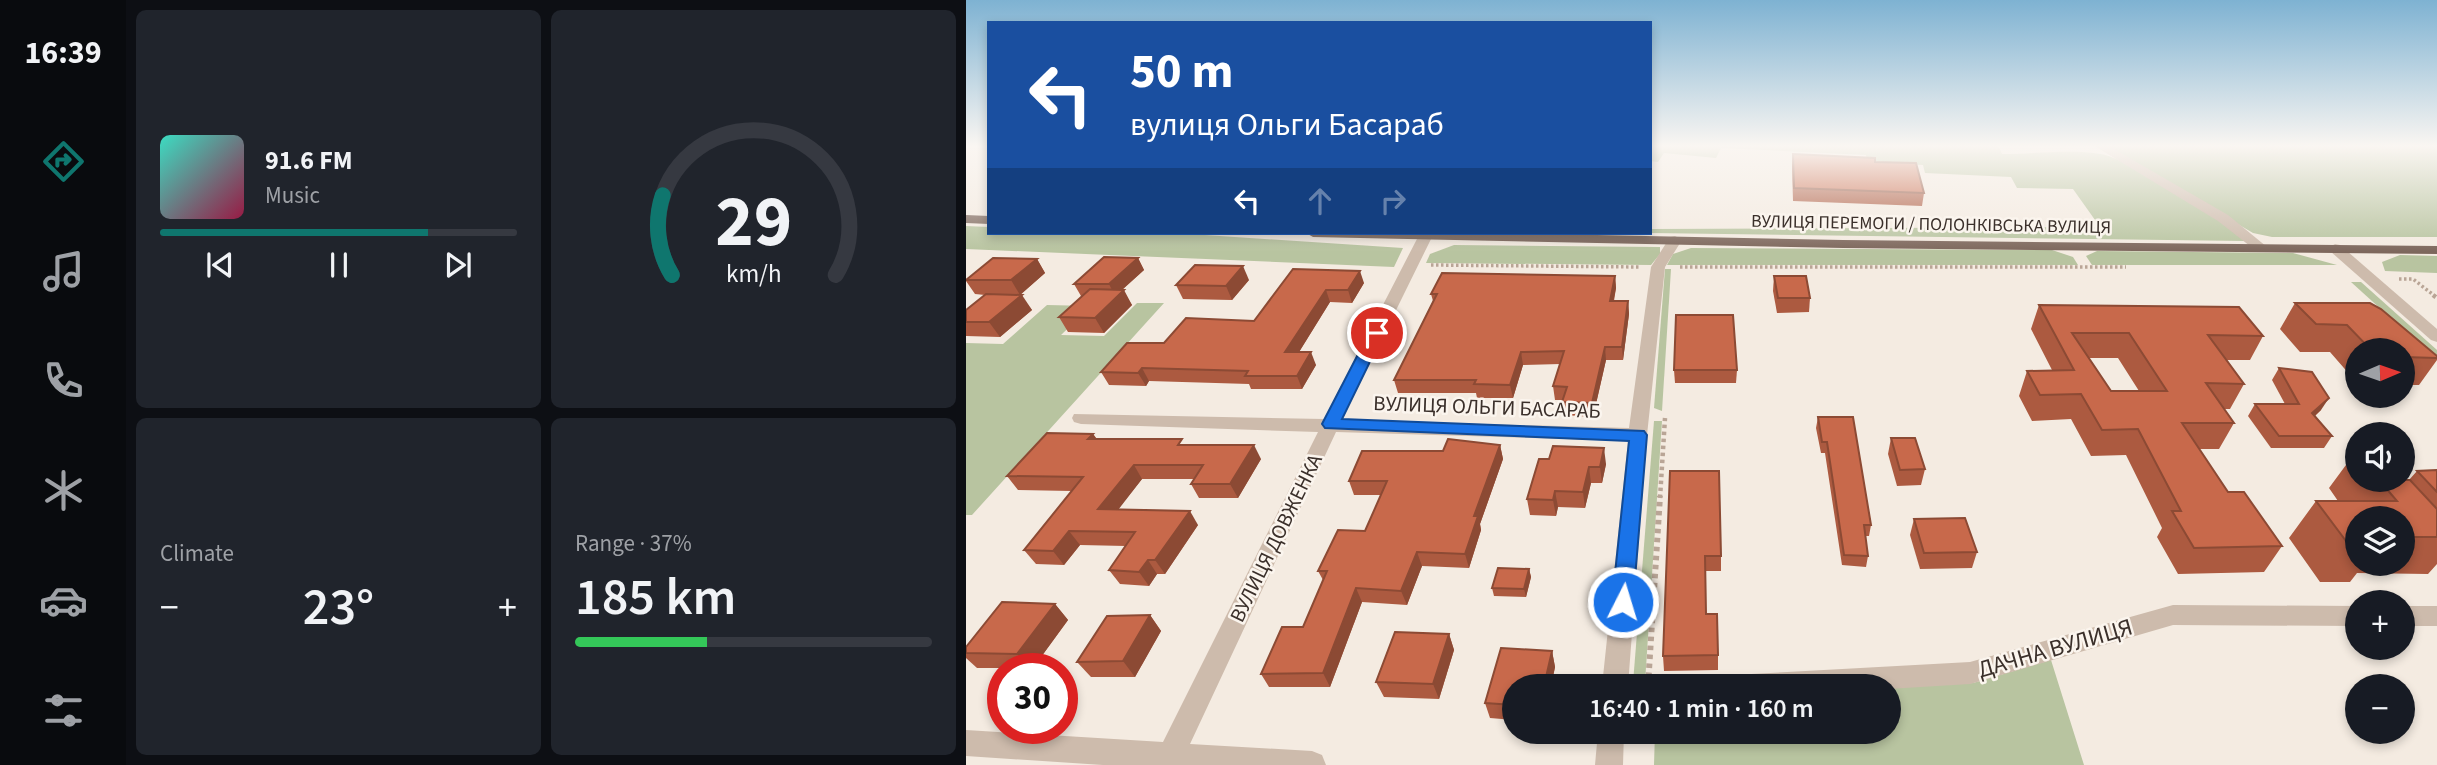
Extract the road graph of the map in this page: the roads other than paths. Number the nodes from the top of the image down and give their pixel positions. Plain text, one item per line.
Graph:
1 (2159, 181) edge
2 (966, 219) edge
3 (987, 220) edge
4 (1391, 235) edge
5 (1425, 237) junction
6 (1675, 240) junction
7 (2260, 247) junction
8 (2335, 248) junction
9 (2437, 250) edge
10 (2437, 337) edge
11 (1081, 418) dead end
12 (1331, 424) junction
13 (1638, 435) junction
14 (2345, 616) edge
15 (2415, 616) edge
16 (2437, 616) edge
17 (1616, 674) edge
18 (1901, 677) edge
19 (966, 743) edge
20 (1610, 744) edge
21 (1168, 761) edge
22 (1311, 765) edge
23 (1609, 765) edge

1 - 7 street
2 - 3 main road
4 - 5 main road, ВУЛИЦЯ ПЕРЕМОГИ / ПОЛОНКІВСЬКА ВУЛИЦЯ
5 - 6 main road, ВУЛИЦЯ ПЕРЕМОГИ / ПОЛОНКІВСЬКА ВУЛИЦЯ
5 - 12 street, ВУЛИЦЯ ДОВЖЕНКА
6 - 7 main road, ВУЛИЦЯ ПЕРЕМОГИ / ПОЛОНКІВСЬКА ВУЛИЦЯ
6 - 13 street
7 - 8 main road, ВУЛИЦЯ ПЕРЕМОГИ / ПОЛОНКІВСЬКА ВУЛИЦЯ
8 - 9 main road, ВУЛИЦЯ ПЕРЕМОГИ / ПОЛОНКІВСЬКА ВУЛИЦЯ
8 - 10 street
11 - 12 street, ВУЛИЦЯ ОЛЬГИ БАСАРАБ
12 - 13 street, ВУЛИЦЯ ОЛЬГИ БАСАРАБ
12 - 21 street, ВУЛИЦЯ ДОВЖЕНКА
13 - 17 street
14 - 18 street, ДАЧНА ВУЛИЦЯ
15 - 16 street
19 - 21 street
20 - 23 street
21 - 22 street

